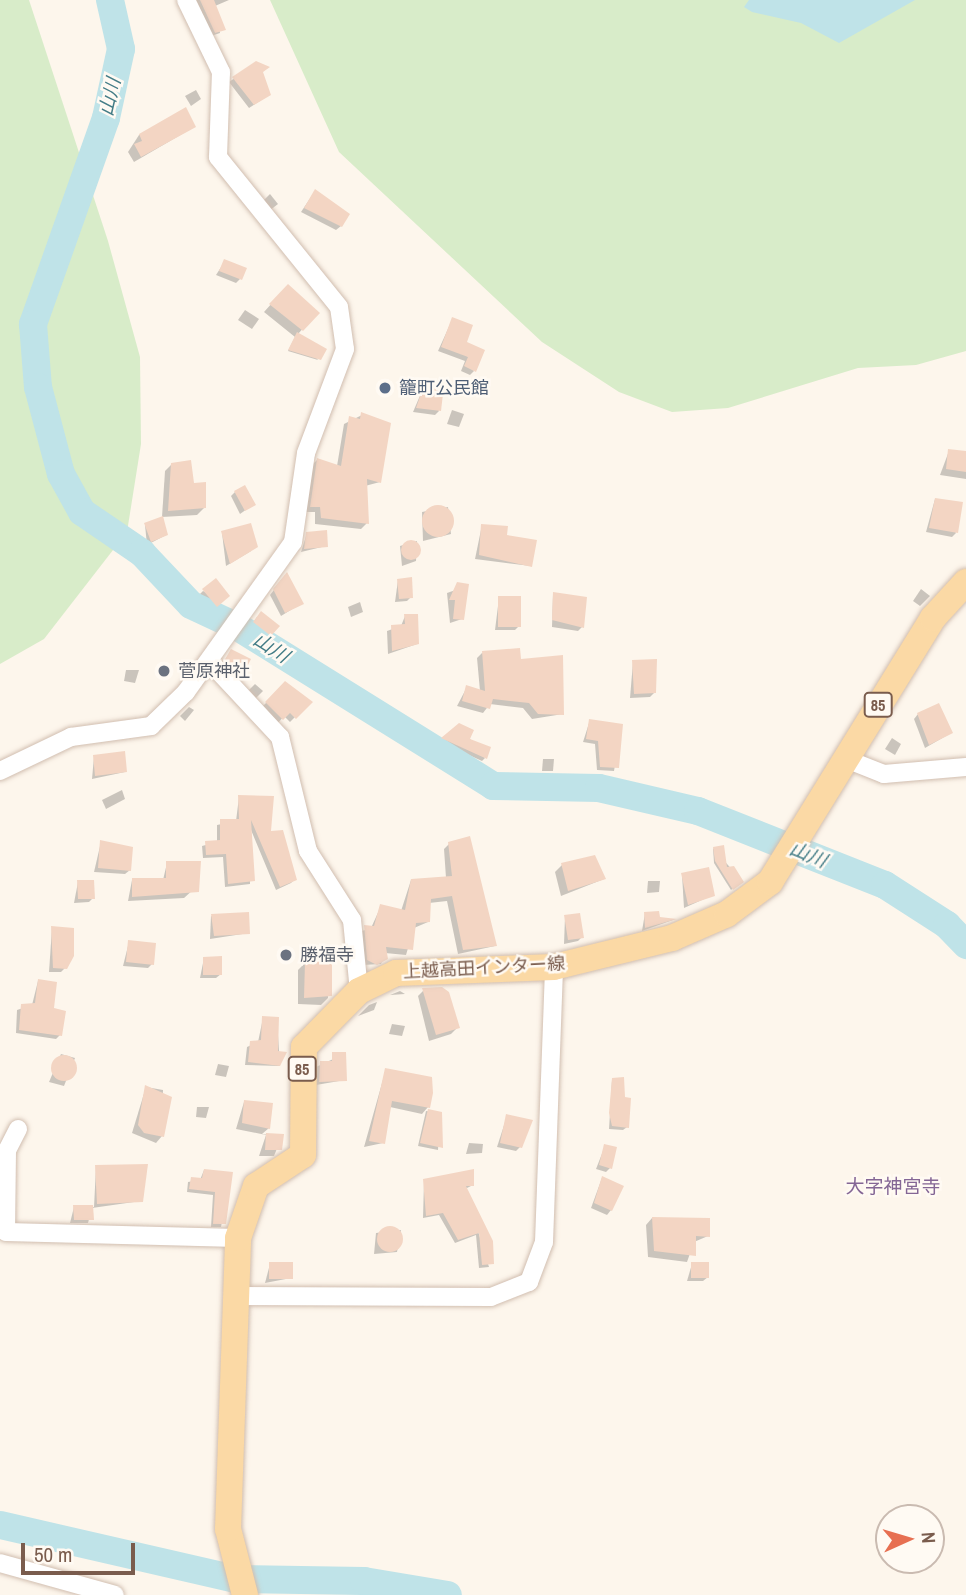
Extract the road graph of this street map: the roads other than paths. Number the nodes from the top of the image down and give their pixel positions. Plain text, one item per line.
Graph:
1 (186, 0) edge
2 (966, 582) edge
3 (210, 662) junction
4 (846, 759) junction
5 (966, 768) edge
6 (0, 771) edge
7 (554, 967) junction
8 (359, 991) junction
9 (18, 1129) dead end
10 (3, 1151) edge
11 (238, 1238) junction
12 (237, 1296) junction
13 (0, 1563) edge
14 (115, 1595) edge
15 (245, 1595) edge

1 - 3 street
2 - 4 main road, 上越高田インター線 / 85
3 - 6 street
3 - 8 street
4 - 5 street
4 - 7 main road, 上越高田インター線 / 85
7 - 8 main road, 上越高田インター線 / 85
7 - 12 street
8 - 11 main road, 上越高田インター線 / 85
9 - 10 street
10 - 11 street
11 - 12 main road, 上越高田インター線 / 85
12 - 15 main road, 上越高田インター線 / 85
13 - 14 street

